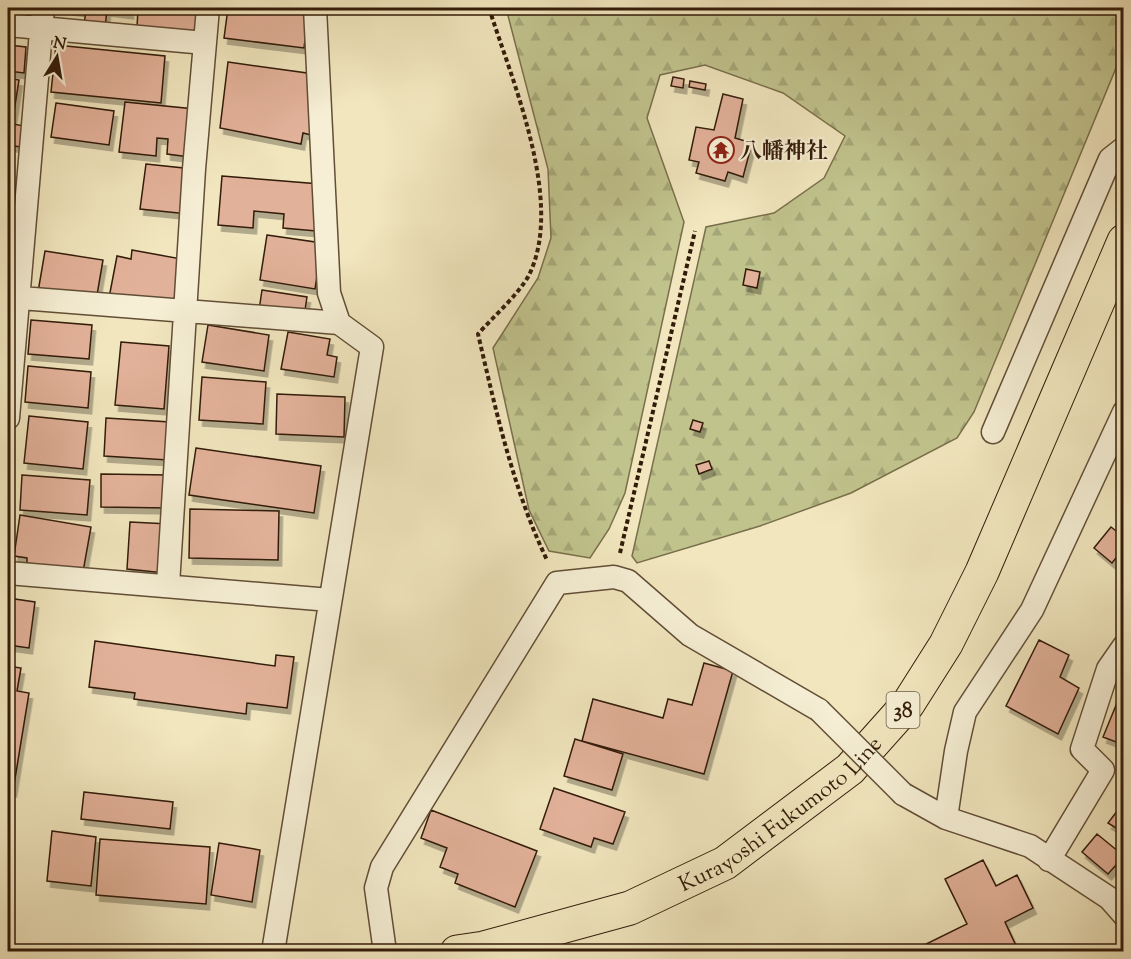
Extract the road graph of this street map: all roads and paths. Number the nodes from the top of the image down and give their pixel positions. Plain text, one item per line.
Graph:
1 (208, 8) edge
2 (315, 8) edge
3 (489, 8) edge
4 (42, 18) edge
5 (8, 25) edge
6 (205, 43) junction
7 (1124, 148) edge
8 (695, 231) dead end
9 (1124, 241) edge
10 (12, 298) edge
11 (184, 311) junction
12 (339, 323) junction
13 (1124, 412) edge
14 (8, 418) edge
15 (993, 432) dead end
16 (8, 573) edge
17 (614, 577) junction
18 (557, 583) junction
19 (168, 585) junction
20 (330, 600) junction
21 (1124, 646) edge
22 (946, 818) junction
23 (1049, 860) junction
24 (1119, 900) edge
25 (273, 951) edge
26 (385, 951) edge
27 (457, 951) edge

1 - 6 street
2 - 12 street
3 - 18 path
4 - 5 street
4 - 6 street
4 - 10 street
6 - 11 street
7 - 15 street
8 - 17 path
9 - 27 main road, Kurayoshi Fukumoto Line / 38
10 - 11 street
10 - 14 street
11 - 12 street
11 - 19 street
12 - 20 street
13 - 22 street
16 - 19 street
17 - 18 street
17 - 22 street, bridge
18 - 26 street
19 - 20 street
20 - 25 street
21 - 23 street
22 - 23 street
23 - 24 street

